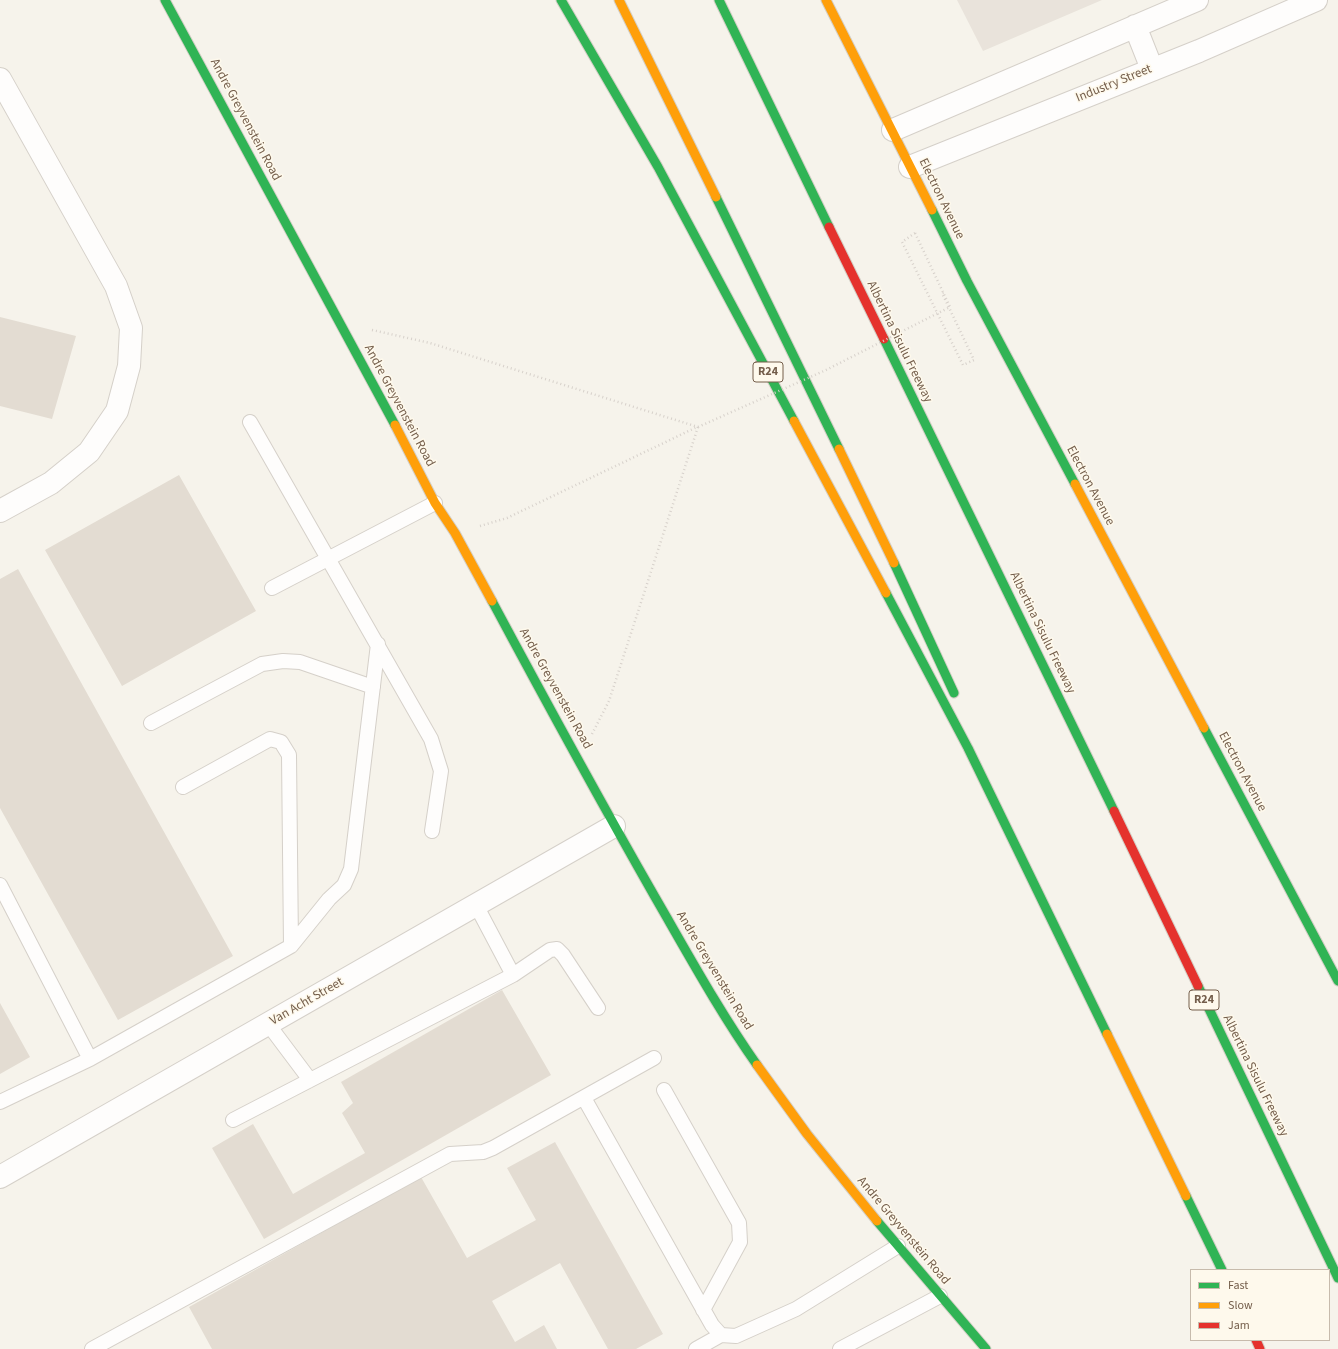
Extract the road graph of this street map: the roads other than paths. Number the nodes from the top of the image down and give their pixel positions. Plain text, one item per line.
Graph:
1 (165, 0) edge
2 (561, 0) edge
3 (619, 0) edge
4 (719, 0) edge
5 (826, 0) edge
6 (1197, 0) edge
7 (1316, 0) edge
8 (1135, 26) junction
9 (1152, 69) junction
10 (0, 79) edge
11 (893, 130) junction
12 (910, 166) junction
13 (250, 422) dead end
14 (436, 503) junction
15 (0, 511) edge
16 (329, 559) junction
17 (272, 588) dead end
18 (378, 644) junction
19 (373, 687) junction
20 (150, 723) dead end
21 (968, 748) junction
22 (183, 787) dead end
23 (614, 826) junction
24 (432, 831) dead end
25 (0, 885) edge
26 (476, 905) junction
27 (291, 946) junction
28 (514, 975) junction
29 (1338, 981) edge
30 (598, 1008) dead end
31 (268, 1024) junction
32 (654, 1058) dead end
33 (90, 1059) junction
34 (310, 1080) junction
35 (664, 1090) dead end
36 (584, 1098) junction
37 (0, 1102) edge
38 (233, 1120) dead end
39 (0, 1177) edge
40 (898, 1246) junction
41 (1222, 1269) edge
42 (1338, 1278) edge
43 (940, 1296) junction
44 (703, 1310) junction
45 (721, 1335) junction
46 (92, 1349) edge
47 (696, 1349) edge
48 (840, 1349) edge
49 (986, 1349) edge

1 - 14 main road, Andre Greyvenstein Road
2 - 21 main road, R24
3 - 21 main road
4 - 42 main road, Albertina Sisulu Freeway / R24
5 - 11 main road, Electron Avenue
6 - 8 street
7 - 9 street, Industry Street
8 - 9 street
8 - 11 street
9 - 12 street, Industry Street
10 - 15 street
11 - 12 main road, Electron Avenue
12 - 29 main road, Electron Avenue
13 - 16 lane
14 - 16 lane
14 - 23 main road, Andre Greyvenstein Road
16 - 17 lane
16 - 18 lane
18 - 19 lane
18 - 24 lane
19 - 20 lane
19 - 27 lane
21 - 41 main road, R24
22 - 27 lane
23 - 26 street, Van Acht Street
23 - 40 main road, Andre Greyvenstein Road
25 - 33 lane
26 - 28 lane
26 - 31 street, Van Acht Street
27 - 33 lane
28 - 30 lane
28 - 34 lane
31 - 34 lane
31 - 39 street, Van Acht Street
32 - 36 lane
33 - 37 lane
34 - 38 lane
35 - 44 lane
36 - 44 lane
36 - 46 lane
40 - 43 main road, Andre Greyvenstein Road
40 - 45 lane
43 - 48 lane
43 - 49 main road, Andre Greyvenstein Road
44 - 45 lane
45 - 47 lane

